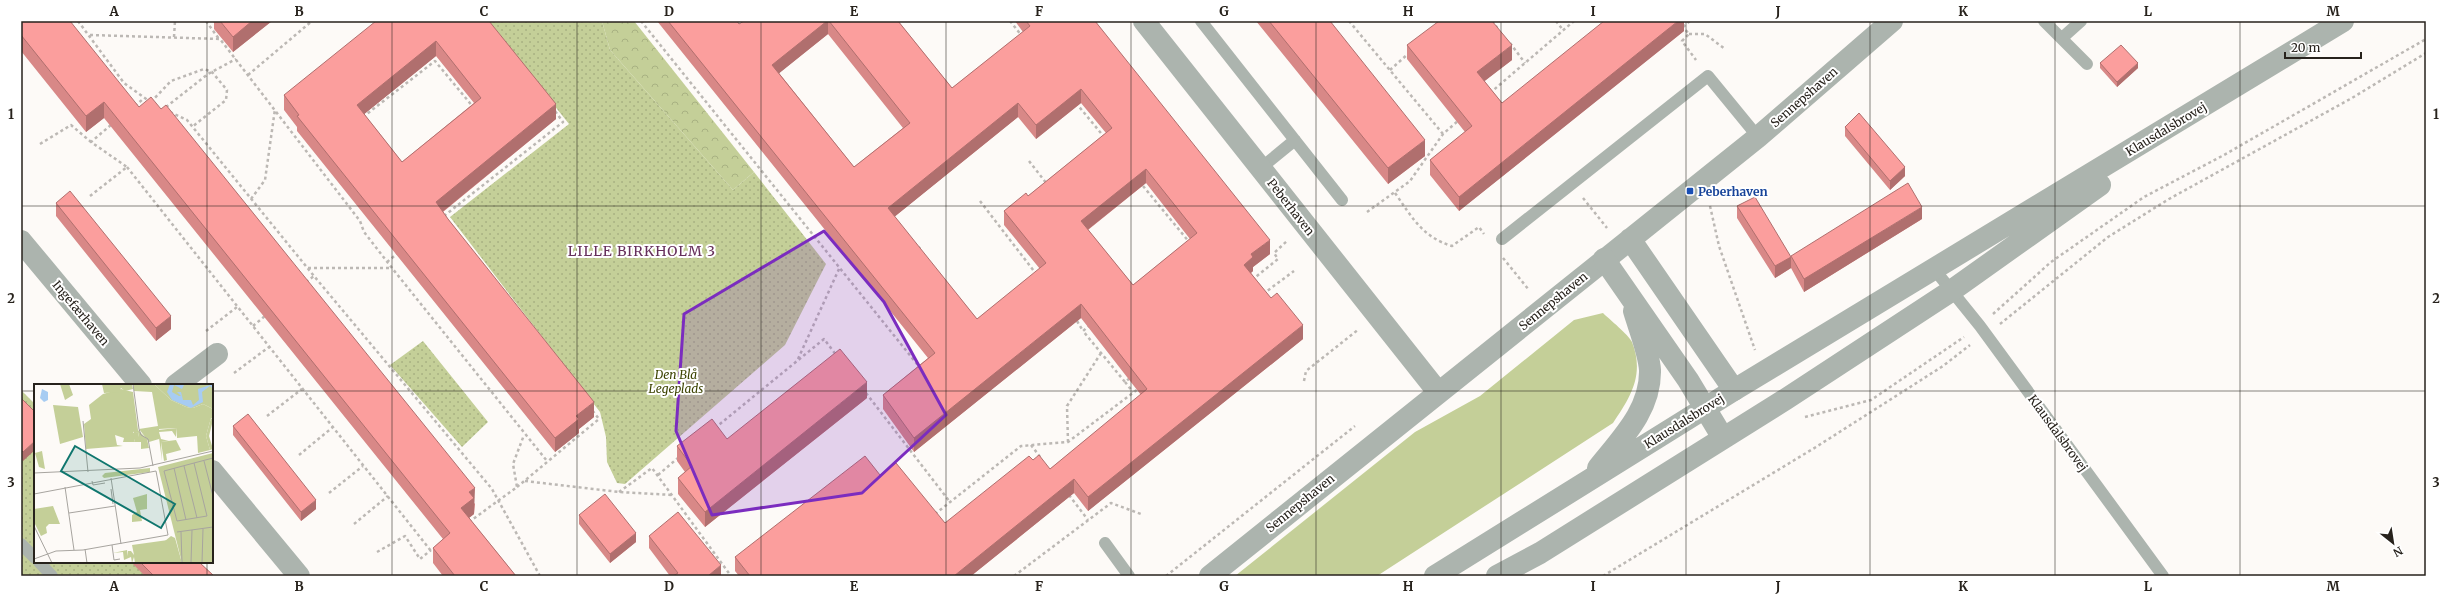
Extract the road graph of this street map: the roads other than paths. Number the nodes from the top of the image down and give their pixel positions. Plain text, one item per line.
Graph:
1 (1144, 21) edge
2 (1201, 21) edge
3 (1892, 21) edge
4 (2044, 21) edge
5 (2082, 21) edge
6 (2344, 21) edge
7 (2062, 38) junction
8 (2087, 64) dead end
9 (2234, 88) junction
10 (1758, 137) junction
11 (1295, 140) junction
12 (1260, 168) junction
13 (1342, 200) dead end
14 (1502, 239) dead end
15 (21, 241) edge
16 (1626, 242) junction
17 (1604, 260) junction
18 (1934, 269) junction
19 (1951, 292) junction
20 (1630, 296) junction
21 (216, 354) dead end
22 (140, 384) edge
23 (177, 384) edge
24 (1734, 390) junction
25 (1438, 392) junction
26 (1705, 408) junction
27 (1723, 438) junction
28 (213, 472) edge
29 (1588, 481) junction
30 (21, 544) edge
31 (1105, 544) dead end
32 (34, 557) edge
33 (40, 563) edge
34 (52, 576) edge
35 (300, 576) edge
36 (1129, 576) edge
37 (1210, 576) edge
38 (1435, 576) edge
39 (1497, 576) edge
40 (2163, 576) edge

1 - 12 street, Peberhaven
2 - 11 lane
3 - 10 street, Sennepshaven
4 - 7 lane
5 - 7 lane
6 - 9 street, Klausdalsbrovej
7 - 8 lane
9 - 18 street, Klausdalsbrovej
9 - 19 street, Klausdalsbrovej
10 - 14 lane
10 - 16 street, Sennepshaven
11 - 12 lane
11 - 13 lane
12 - 25 street, Peberhaven
15 - 22 street, Ingefærhaven
16 - 17 street, Sennepshaven
16 - 24 street
17 - 20 street
17 - 25 street, Sennepshaven
18 - 19 lane, Klausdalsbrovej
18 - 24 street, Klausdalsbrovej
19 - 27 street, Klausdalsbrovej
19 - 40 lane, Klausdalsbrovej
20 - 26 street
20 - 29 street
21 - 23 street
24 - 26 street, Klausdalsbrovej
24 - 27 street
25 - 37 street, Sennepshaven
26 - 27 street
26 - 29 street, Klausdalsbrovej
27 - 39 street, Klausdalsbrovej
28 - 35 street
29 - 38 street, Klausdalsbrovej
30 - 32 lane
31 - 36 lane
33 - 34 lane

